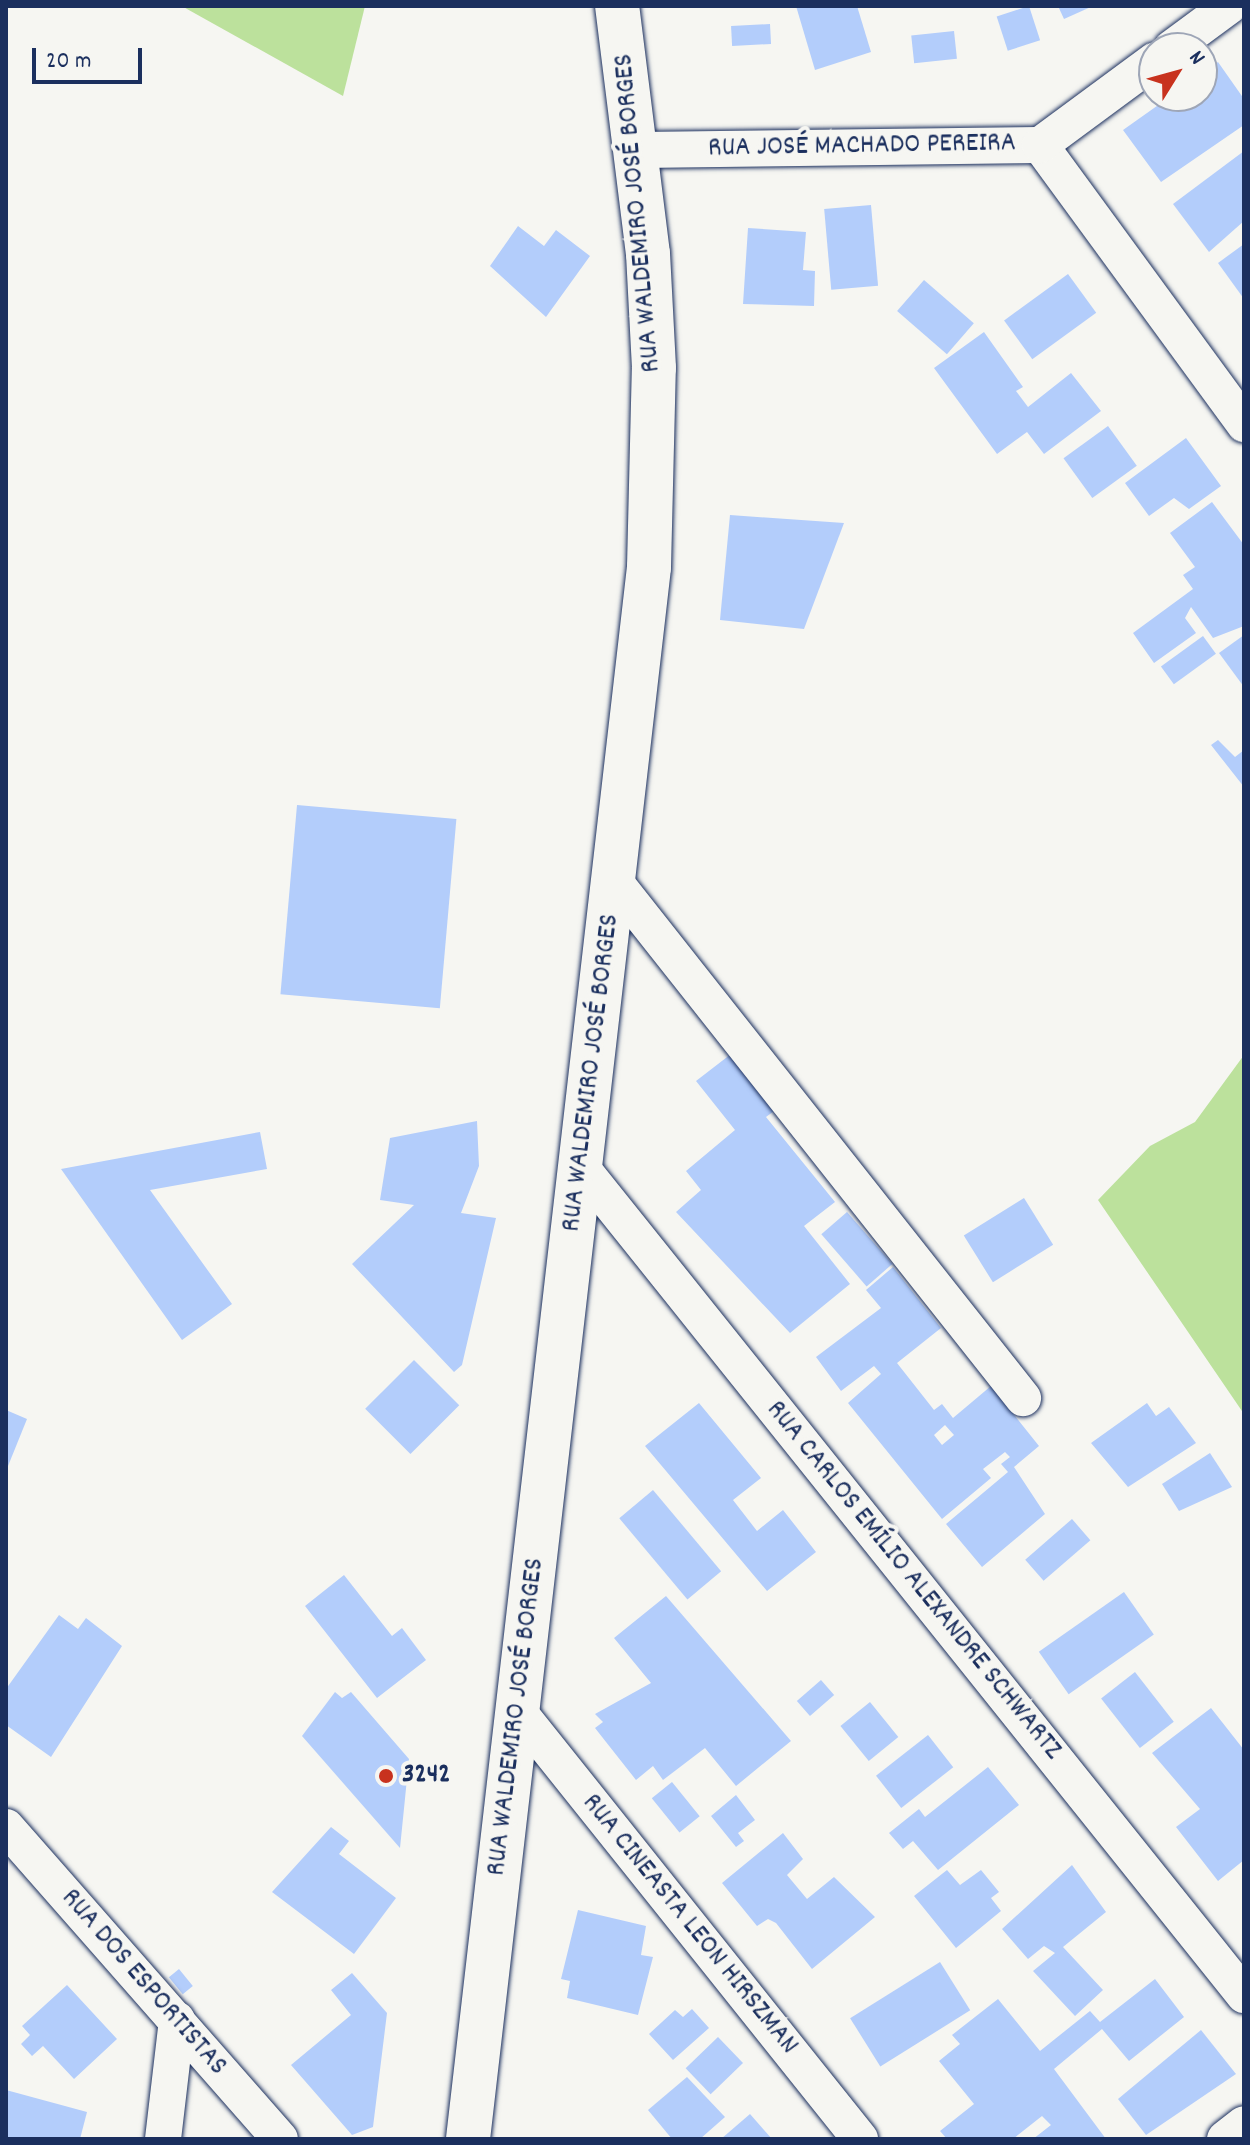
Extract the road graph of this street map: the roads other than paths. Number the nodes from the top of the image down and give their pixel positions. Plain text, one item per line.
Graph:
1 (617, 6) edge
2 (1229, 6) edge
3 (1194, 32) edge
4 (1138, 73) edge
5 (1040, 145) junction
6 (638, 150) junction
7 (1244, 424) edge
8 (615, 882) junction
9 (581, 1167) junction
10 (1023, 1398) dead end
11 (518, 1711) junction
12 (6, 1827) edge
13 (1244, 1995) edge
14 (177, 2020) junction
15 (1244, 2124) edge
16 (163, 2139) edge
17 (280, 2139) edge
18 (468, 2139) edge
19 (860, 2139) edge
20 (1225, 2139) edge

1 - 6 main road, RUA WALDEMIRO JOSÉ BORGES
2 - 3 street
4 - 5 street, RUA JOSÉ MACHADO PEREIRA
5 - 6 street, RUA JOSÉ MACHADO PEREIRA
5 - 7 street
6 - 8 main road, RUA WALDEMIRO JOSÉ BORGES
8 - 9 main road, RUA WALDEMIRO JOSÉ BORGES
8 - 10 street
9 - 11 main road, RUA WALDEMIRO JOSÉ BORGES
9 - 13 street, RUA CARLOS EMÍLIO ALEXANDRE SCHWARTZ
11 - 18 main road, RUA WALDEMIRO JOSÉ BORGES
11 - 19 street, RUA CINEASTA LEON HIRSZMAN
12 - 14 street, RUA DOS ESPORTISTAS
14 - 16 street
14 - 17 street, RUA DOS ESPORTISTAS
15 - 20 street

